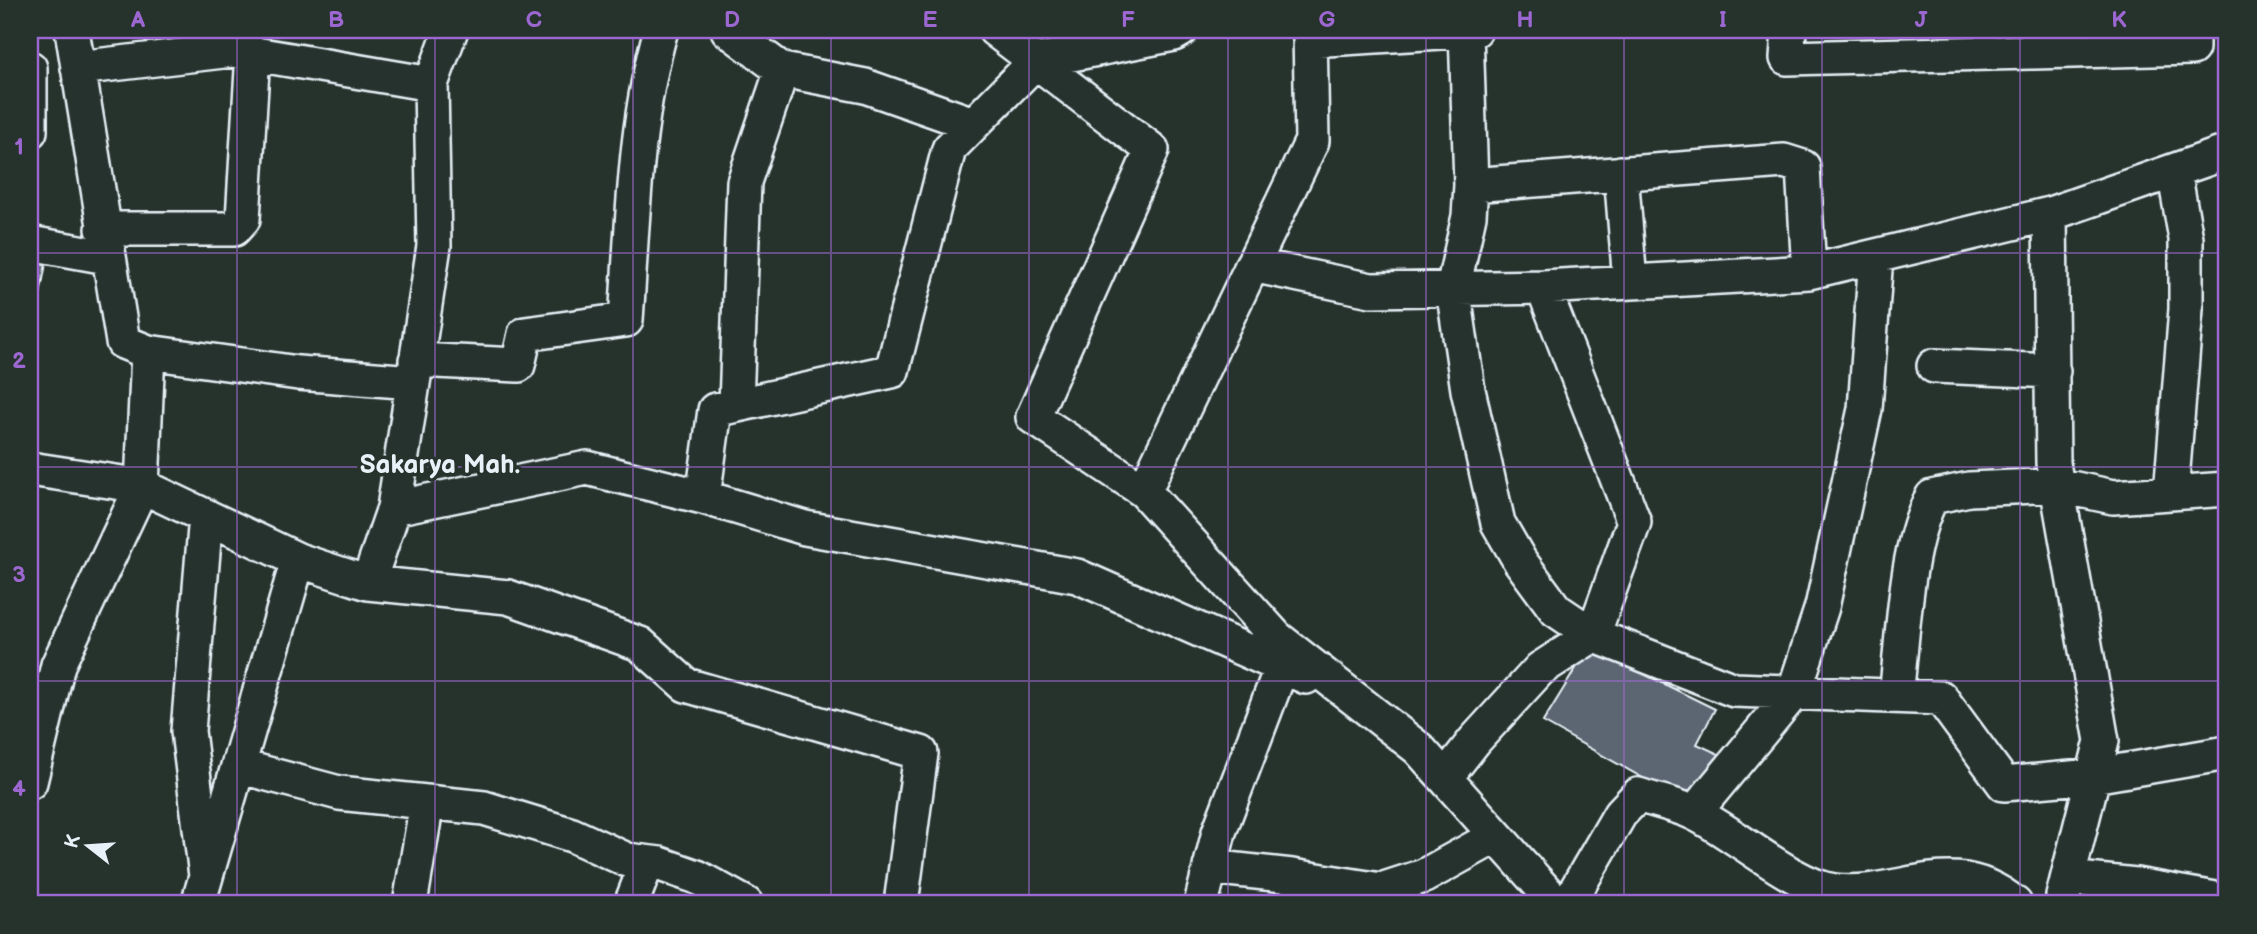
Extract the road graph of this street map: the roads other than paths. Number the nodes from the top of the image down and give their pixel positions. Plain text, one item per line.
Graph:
1 (72, 30) edge
2 (451, 30) edge
3 (661, 30) edge
4 (728, 30) edge
5 (995, 30) edge
6 (1181, 30) edge
7 (1466, 30) edge
8 (1475, 30) edge
9 (1789, 30) edge
10 (2192, 30) edge
11 (1407, 32) edge
12 (1310, 35) edge
13 (1090, 40) edge
14 (172, 44) edge
15 (253, 53) junction
16 (1036, 61) junction
17 (30, 68) edge
18 (78, 68) junction
19 (782, 70) junction
20 (431, 84) junction
21 (973, 124) junction
22 (30, 131) edge
23 (2227, 152) edge
24 (2174, 171) junction
25 (1622, 173) junction
26 (1471, 185) junction
27 (2050, 214) junction
28 (30, 243) edge
29 (105, 243) junction
30 (1876, 256) junction
31 (1252, 265) junction
32 (1809, 272) junction
33 (1630, 282) junction
34 (1543, 287) junction
35 (1453, 288) junction
36 (148, 352) junction
37 (1934, 366) dead end
38 (415, 371) junction
39 (2053, 371) junction
40 (736, 405) junction
41 (31, 472) edge
42 (2057, 485) junction
43 (142, 486) junction
44 (2227, 489) edge
45 (1144, 491) junction
46 (2171, 493) junction
47 (703, 497) junction
48 (394, 508) junction
49 (206, 516) junction
50 (298, 560) junction
51 (368, 583) junction
52 (1594, 635) junction
53 (1282, 666) junction
54 (1794, 692) junction
55 (1896, 696) junction
56 (1352, 697) junction
57 (2227, 753) edge
58 (238, 766) junction
59 (2093, 776) junction
60 (1445, 778) junction
61 (30, 782) edge
62 (427, 802) junction
63 (1694, 813) junction
64 (1496, 835) junction
65 (647, 863) junction
66 (1210, 867) junction
67 (202, 890) edge
68 (2061, 896) edge
69 (2227, 901) edge
70 (410, 904) edge
71 (631, 904) edge
72 (746, 904) edge
73 (901, 904) edge
74 (1201, 904) edge
75 (1557, 904) edge
76 (1568, 904) edge
77 (2015, 904) edge

1 - 18 street
2 - 20 street
3 - 38 street
4 - 19 street
5 - 16 street
6 - 13 street
7 - 8 street
7 - 11 street
7 - 26 street
9 - 10 street
11 - 12 street
12 - 31 street
13 - 16 street
14 - 15 street
14 - 18 street
15 - 20 street
15 - 29 street
16 - 21 street
16 - 45 street
17 - 22 street
18 - 29 street
19 - 21 street
19 - 40 street
20 - 38 street
21 - 40 street
23 - 24 street
24 - 27 street
24 - 46 street
25 - 26 street
25 - 32 street
25 - 33 street
26 - 35 street
27 - 30 street
27 - 39 street
28 - 29 street
29 - 36 street
30 - 32 street
30 - 54 street
31 - 35 street
31 - 45 street
32 - 33 street
33 - 34 street
34 - 35 street
34 - 52 street
35 - 52 street
36 - 38 street
36 - 43 street
37 - 39 street
38 - 48 street
39 - 42 street
40 - 47 street
41 - 43 street
42 - 46 street
42 - 55 street
42 - 59 street
43 - 49 street
43 - 61 street
44 - 46 street
45 - 56 street
47 - 48 street
47 - 53 street
48 - 51 street
49 - 50 street
49 - 67 street
50 - 51 street
50 - 58 street
51 - 73 street
52 - 54 street
52 - 60 street
53 - 56 street
53 - 66 street
54 - 55 street
54 - 63 street
55 - 59 street
56 - 60 street
57 - 59 street
58 - 62 street
58 - 67 street
59 - 68 street
60 - 64 street
62 - 65 street
62 - 70 street
63 - 76 street
63 - 77 street
64 - 66 street
64 - 75 street
65 - 71 street
65 - 72 street
66 - 74 street
68 - 69 street

